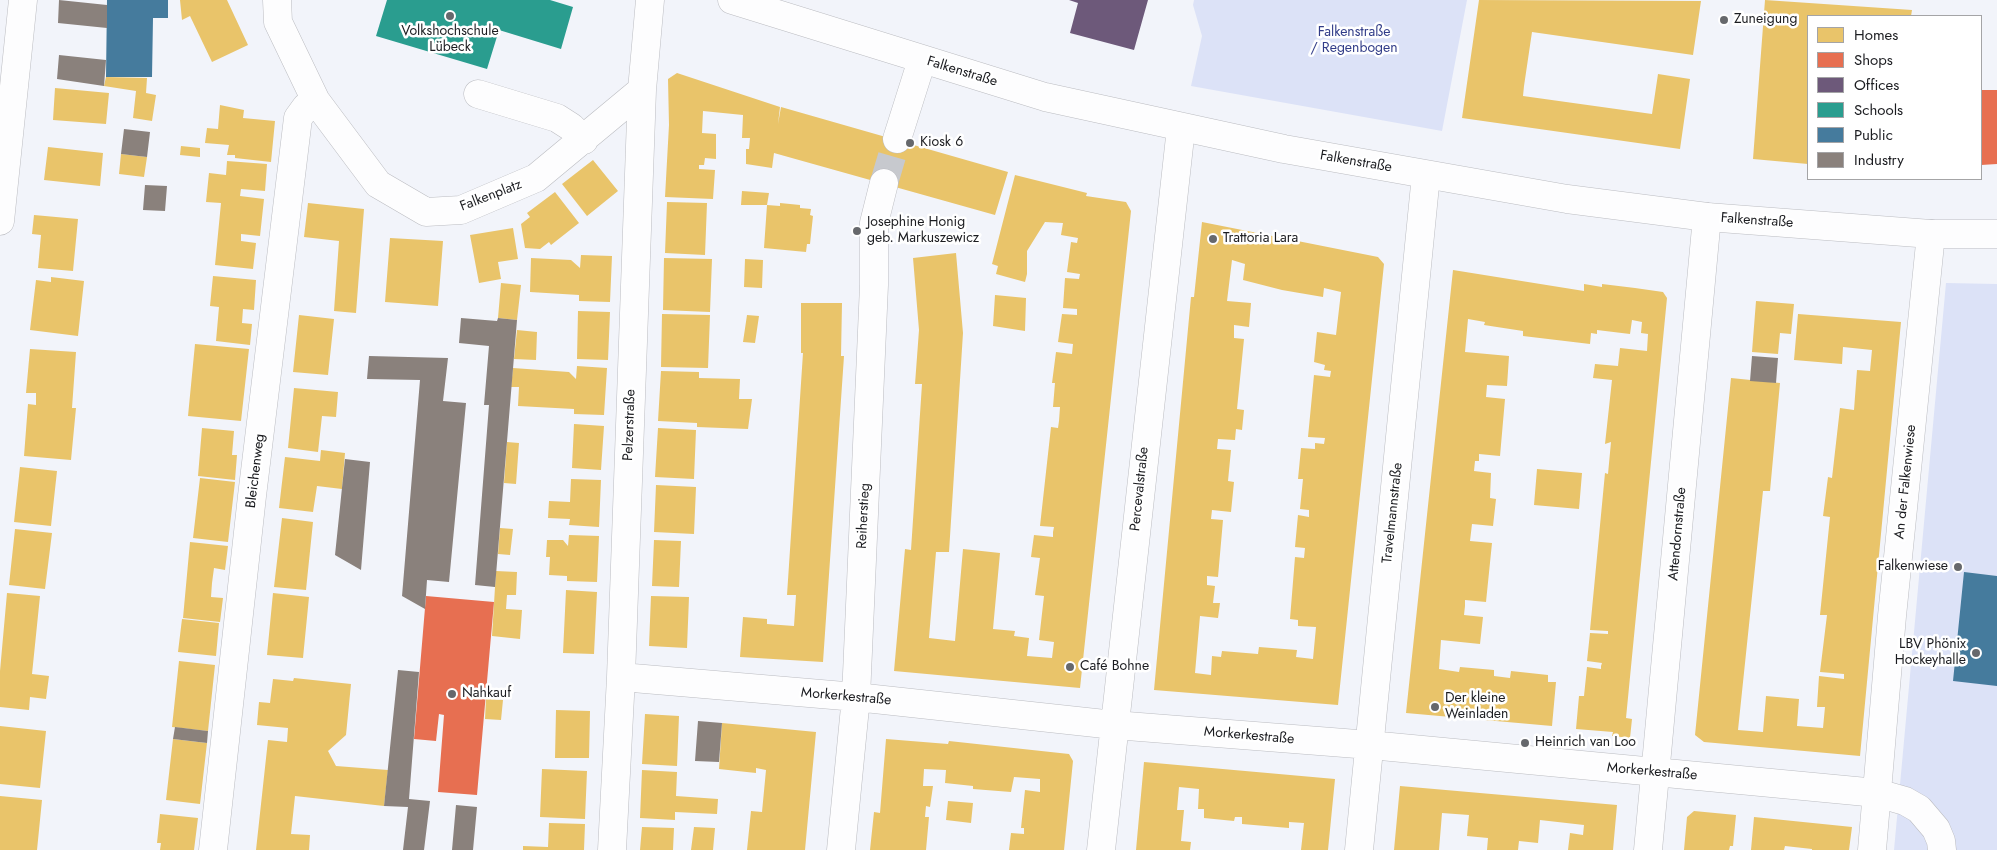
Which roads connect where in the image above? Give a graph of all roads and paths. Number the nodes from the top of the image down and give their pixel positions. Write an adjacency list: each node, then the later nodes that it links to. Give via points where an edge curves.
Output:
1 (23, 0): 15 (street)
2 (277, 0): 8 (street, Falkenplatz, via 278,22)
3 (650, 0): 6 (street, Pelzerstraße)
4 (732, 0): 5 (street, Falkenstraße)
5 (922, 60): 9 (street, Falkenstraße, via 1045,97); 10 (street)
6 (642, 90): 11 (street, Falkenplatz); 18 (street, Pelzerstraße)
7 (478, 94): 11 (street, via 556,118)
8 (316, 101): 11 (street, Falkenplatz, via 378,184 426,212 461,210 536,178); 24 (street, Bleichenweg, via 298,118)
9 (1182, 128): 12 (street, Falkenstraße); 20 (street, Percevalstraße)
10 (896, 139)
11 (584, 140)
12 (1426, 175): 14 (street, Falkenstraße); 21 (street, Travelmannstraße)
13 (884, 183): 19 (street, Reiherstieg, via 874,223)
14 (1707, 217): 16 (street, Falkenstraße); 22 (street, Attendornstraße)
15 (0, 221)
16 (1931, 234): 17 (street, Falkenstraße); 23 (street, An der Falkenwiese, via 1892,616)
17 (1997, 234)
18 (621, 678): 19 (street, Morkerkestraße); 25 (street, Pelzerstraße)
19 (856, 698): 20 (street, Morkerkestraße); 26 (street, Reiherstieg)
20 (1114, 725): 21 (street, Morkerkestraße); 27 (street, Percevalstraße)
21 (1370, 745): 22 (street, Morkerkestraße); 28 (street, Travelmannstraße)
22 (1656, 772): 23 (street, Morkerkestraße); 29 (street, Attendornstraße)
23 (1878, 793): 30 (street, An der Falkenwiese); 31 (street, Morkerkestraße, via 1919,809 1936,829)
24 (213, 850)
25 (612, 850)
26 (841, 850)
27 (1100, 850)
28 (1359, 850)
29 (1648, 850)
30 (1872, 850)
31 (1942, 850)

